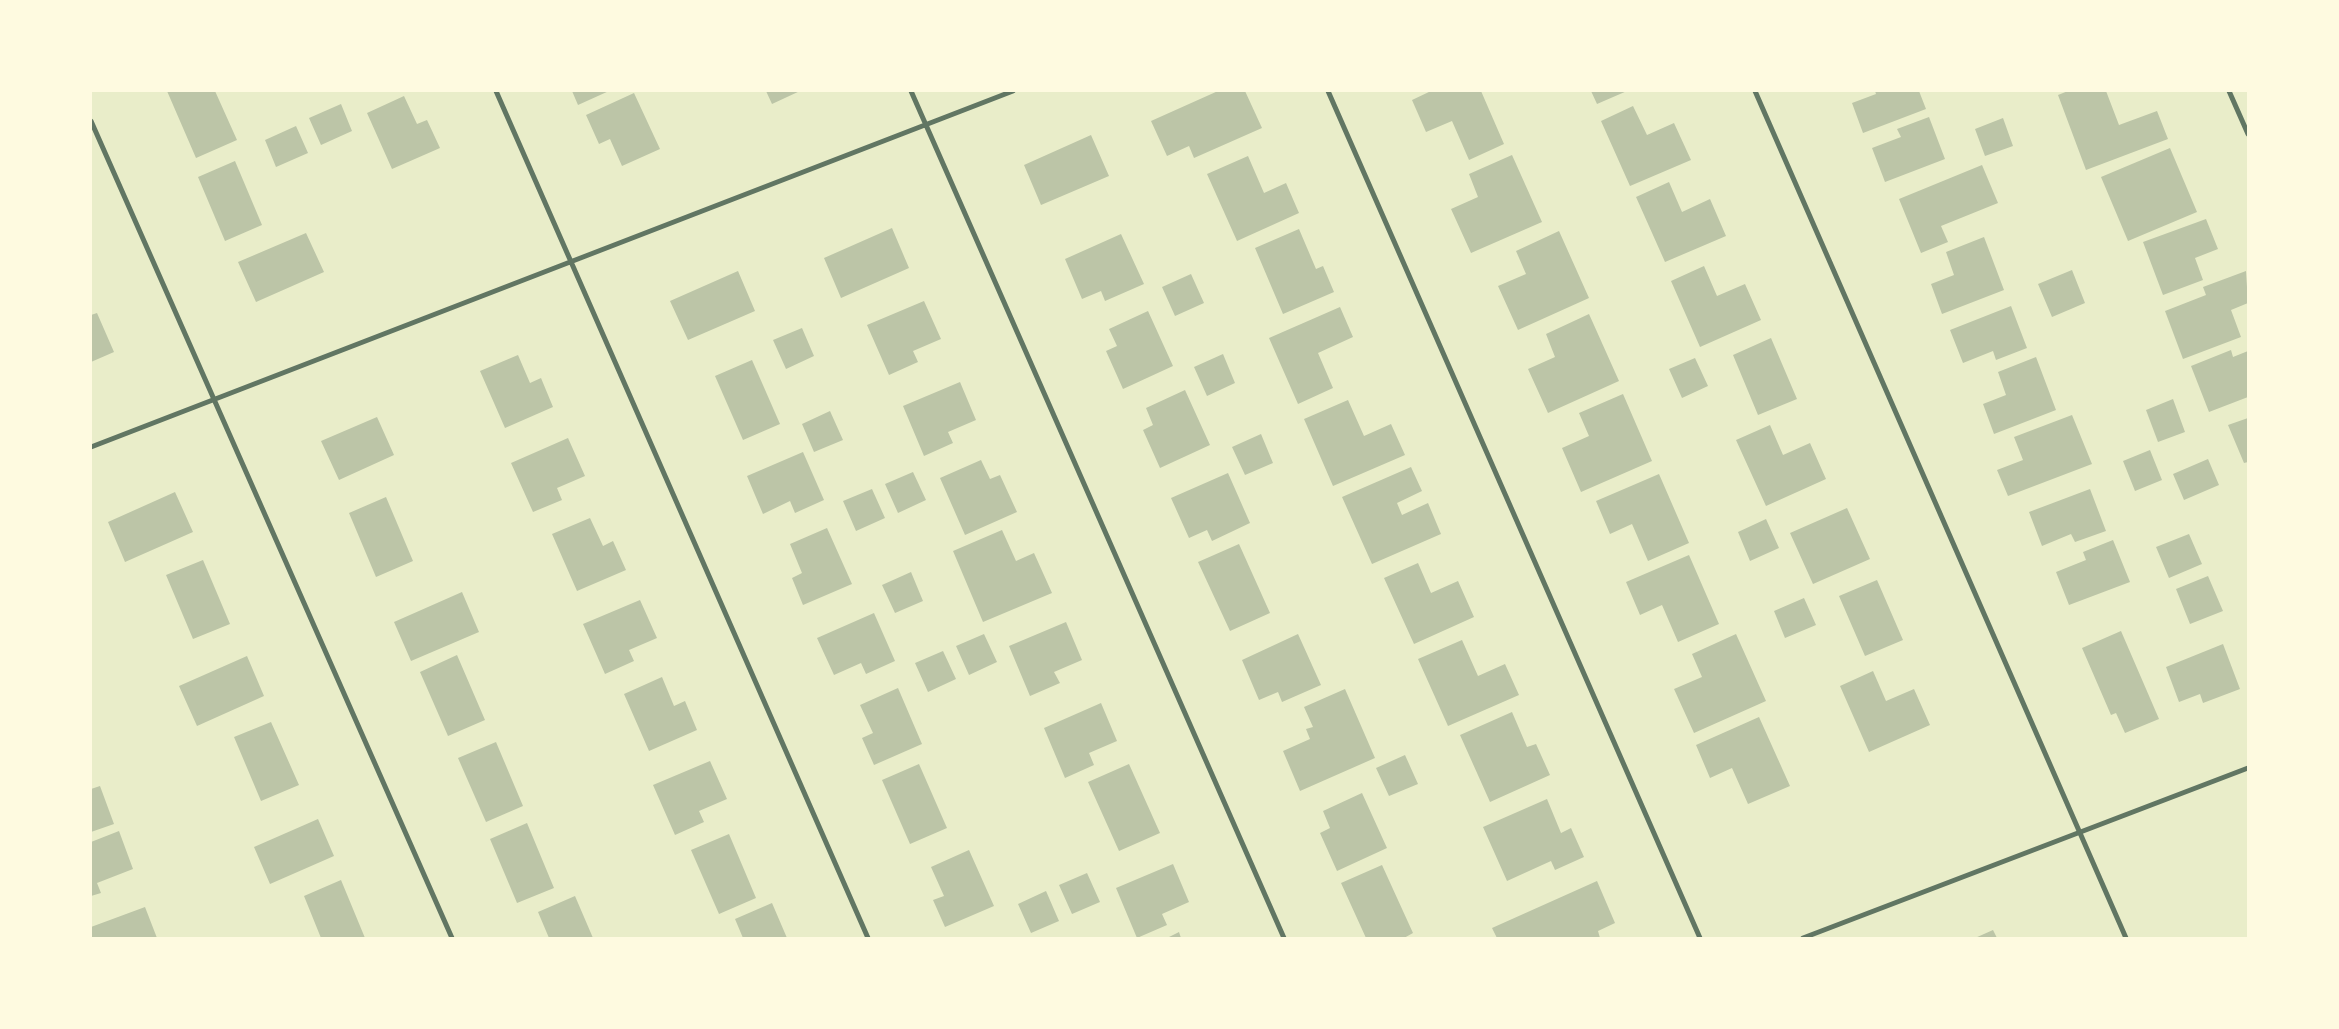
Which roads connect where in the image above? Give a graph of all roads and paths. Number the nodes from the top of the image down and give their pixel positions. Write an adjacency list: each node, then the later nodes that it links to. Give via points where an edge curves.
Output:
1 (496, 91): 10 (street)
2 (911, 91): 8 (street)
3 (1013, 91): 8 (street)
4 (1328, 91): 18 (street)
5 (1755, 91): 14 (street)
6 (2229, 91): 9 (street)
7 (91, 121): 11 (street)
8 (925, 125): 10 (street); 17 (street)
9 (2248, 134)
10 (570, 261): 11 (street); 16 (street)
11 (214, 400): 12 (street); 15 (street)
12 (91, 447)
13 (2248, 768): 14 (street)
14 (2080, 833): 19 (street); 20 (street)
15 (452, 938)
16 (868, 938)
17 (1284, 938)
18 (1700, 938)
19 (1803, 938)
20 (2126, 938)

